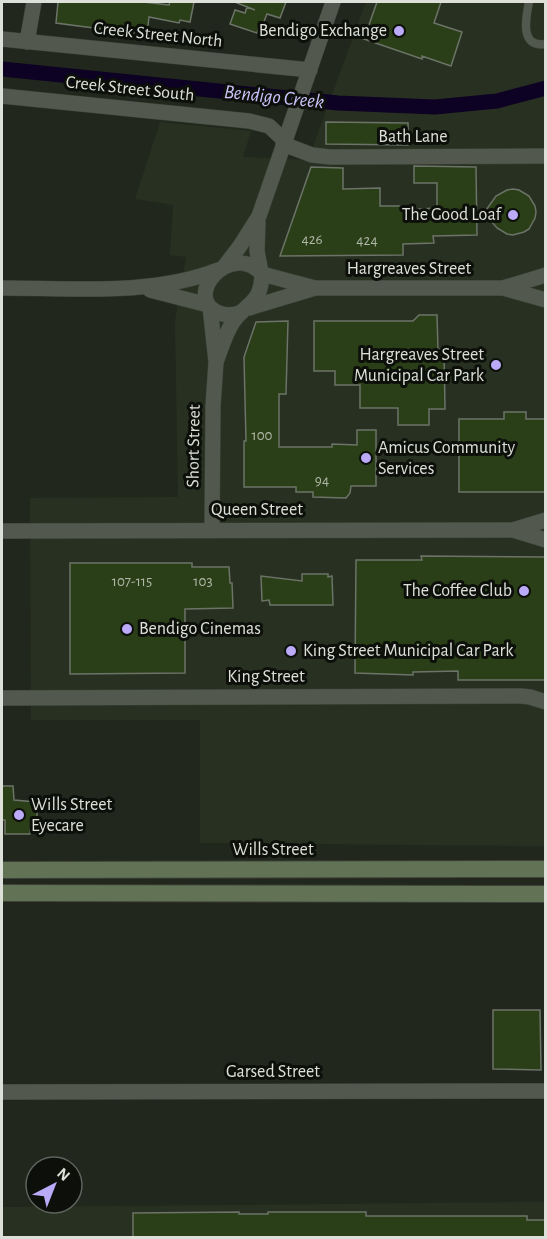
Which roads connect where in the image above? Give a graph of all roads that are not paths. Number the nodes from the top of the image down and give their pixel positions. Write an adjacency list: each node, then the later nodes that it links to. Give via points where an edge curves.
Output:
1 (34, 2): 5 (street)
2 (333, 2): 7 (street)
3 (529, 2): 6 (lane, via 527,35 536,43)
4 (2, 39): 5 (street, Creek Street North)
5 (27, 42): 7 (street, Creek Street North)
6 (546, 44)
7 (308, 76): 9 (street)
8 (2, 96): 9 (street, Creek Street South, via 249,121 268,126)
9 (284, 142): 10 (street, Bath Lane, via 312,155 330,157); 11 (street)
10 (546, 156)
11 (259, 216): 12 (street); 13 (street, via 256,251)
12 (222, 268): 13 (street, via 243,263); 15 (street, via 196,278); 20 (street, via 207,285)
13 (261, 273): 17 (street, Hargreaves Street); 21 (street, via 257,297)
14 (546, 275): 18 (street, Hargreaves Street)
15 (141, 287): 16 (street); 20 (street)
16 (2, 288)
17 (315, 288): 18 (street, Hargreaves Street); 21 (street, Hargreaves Street)
18 (503, 288): 19 (street, Hargreaves Street)
19 (546, 300)
20 (209, 306): 21 (street, via 224,315); 22 (street, Short Street)
21 (244, 310): 22 (street, Short Street, via 231,326)
22 (216, 362): 24 (street, Short Street)
23 (546, 520): 25 (street, Queen Street)
24 (212, 530): 25 (street, Queen Street); 26 (street, Queen Street)
25 (513, 530): 27 (street, Queen Street)
26 (2, 531)
27 (546, 540)
28 (546, 691): 29 (street, King Street)
29 (531, 697): 30 (street, King Street); 31 (street, King Street)
30 (2, 698)
31 (546, 702)
32 (546, 869): 33 (main road, Wills Street)
33 (2, 870)
34 (2, 893): 35 (main road)
35 (546, 894)
36 (546, 1091): 37 (street, Garsed Street)
37 (2, 1092)

